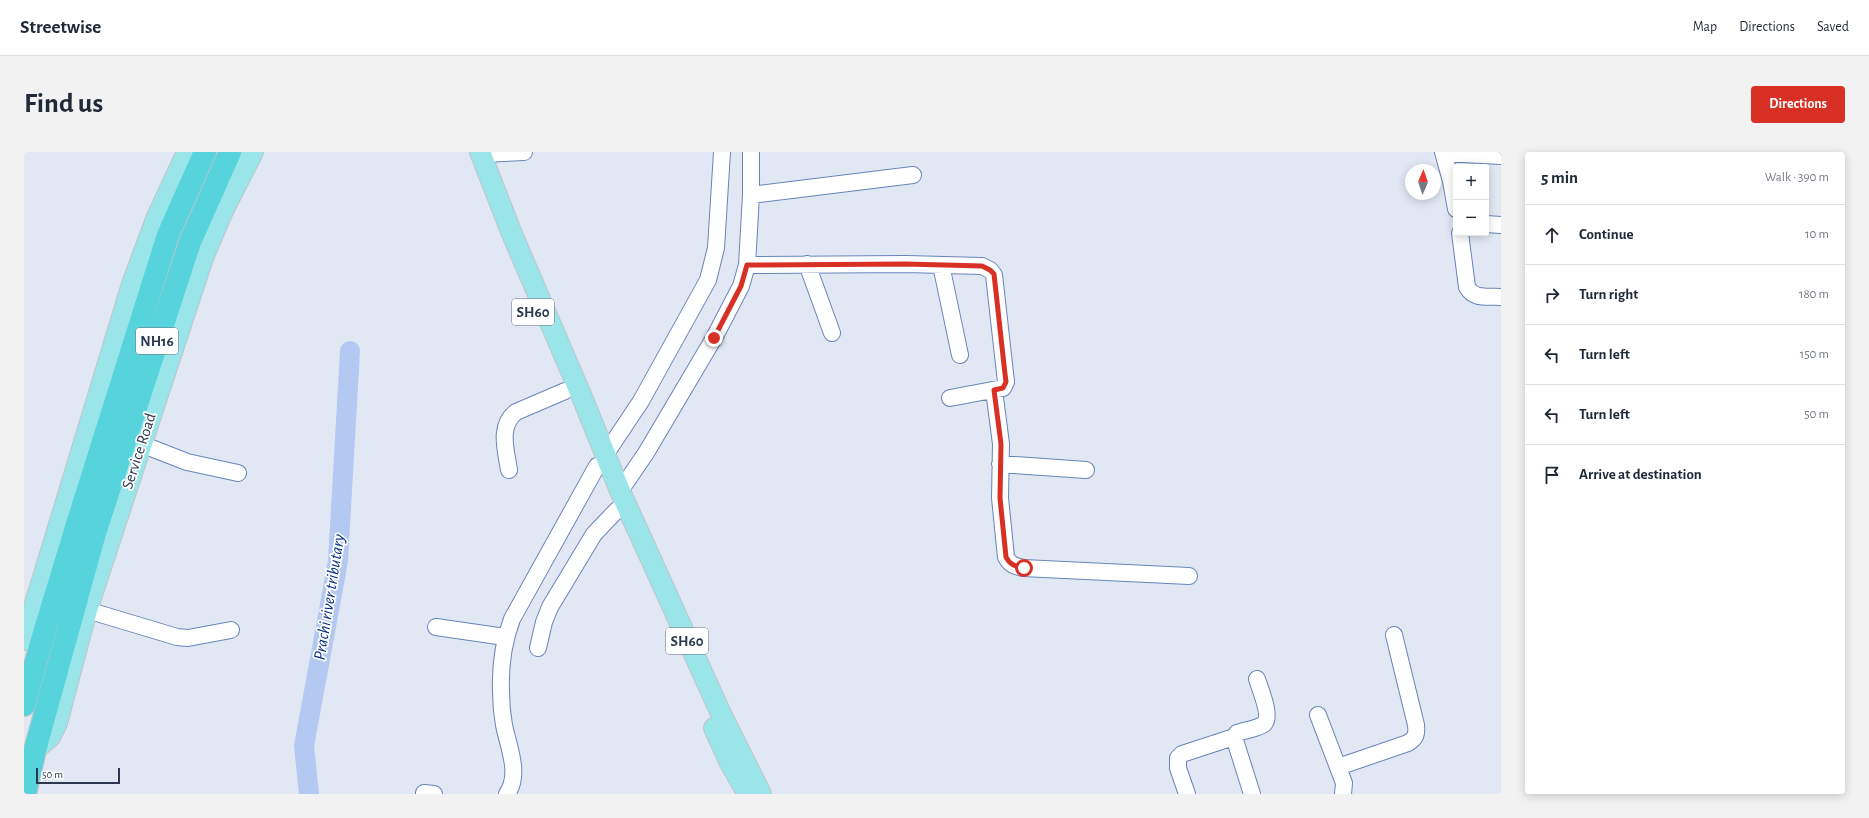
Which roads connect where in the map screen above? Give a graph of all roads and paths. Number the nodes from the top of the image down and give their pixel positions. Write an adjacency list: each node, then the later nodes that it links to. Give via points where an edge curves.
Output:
1 (187, 152): 40 (main road, via 156,219 132,284)
2 (205, 152): 33 (highway, NH16, via 168,235)
3 (230, 152): 33 (highway, NH16, via 190,242)
4 (253, 152): 26 (main road, Service Road, via 203,258)
5 (524, 152): 8 (street)
6 (722, 152): 27 (street, via 716,248 708,280 641,401)
7 (751, 152): 12 (street)
8 (477, 153): 24 (main road, SH60); 27 (main road, SH60, via 512,234)
9 (1444, 153): 10 (street); 13 (street)
10 (1501, 156)
11 (914, 175): 12 (street)
12 (751, 195): 18 (street)
13 (1454, 200)
14 (1489, 224): 15 (street)
15 (1501, 225)
16 (1460, 236): 20 (street, via 1470,293 1476,296)
17 (807, 264): 18 (street); 19 (street); 21 (street)
18 (747, 265): 32 (street, via 741,286 714,338 646,453)
19 (940, 265): 22 (street); 23 (street, via 982,266 994,274 1006,382 1003,388)
20 (1501, 297)
21 (832, 332)
22 (960, 355)
23 (994, 390): 25 (street); 28 (street, via 1001,444)
24 (565, 391): 27 (main road, SH60); 29 (street, via 510,417 504,432)
25 (950, 398)
26 (141, 444): 31 (street, via 187,462); 35 (main road, Service Road)
27 (602, 463): 32 (main road, SH60); 39 (street, via 512,618)
28 (1000, 464): 30 (street); 34 (street, via 1000,498 1006,557 1009,563 1024,568)
29 (509, 470)
30 (1086, 470)
31 (238, 473)
32 (616, 496): 41 (street, via 550,607); 50 (main road, SH60, via 729,761); 51 (main road, SH60)
33 (86, 527): 43 (highway, NH16, via 44,633); 46 (highway, NH16)
34 (1189, 576)
35 (87, 610): 37 (street, via 177,637 188,638); 46 (main road, Service Road, via 57,723 50,738)
36 (436, 627): 39 (street)
37 (231, 630)
38 (1394, 635): 47 (street, via 1417,733 1408,743)
39 (505, 638): 49 (street, via 501,661 501,692 504,724 514,765 513,780)
40 (24, 640)
41 (538, 648)
42 (1257, 679): 45 (street, via 1267,718 1265,723 1237,733)
43 (24, 705)
44 (1318, 715): 47 (street)
45 (1234, 737): 52 (street, via 1182,754 1178,758 1178,768); 53 (street)
46 (35, 750): 48 (highway, NH16)
47 (1338, 767): 54 (street, via 1344,783)
48 (25, 794)
49 (507, 794)
50 (748, 794)
51 (762, 794)
52 (1187, 794)
53 (1252, 794)
54 (1343, 794)

